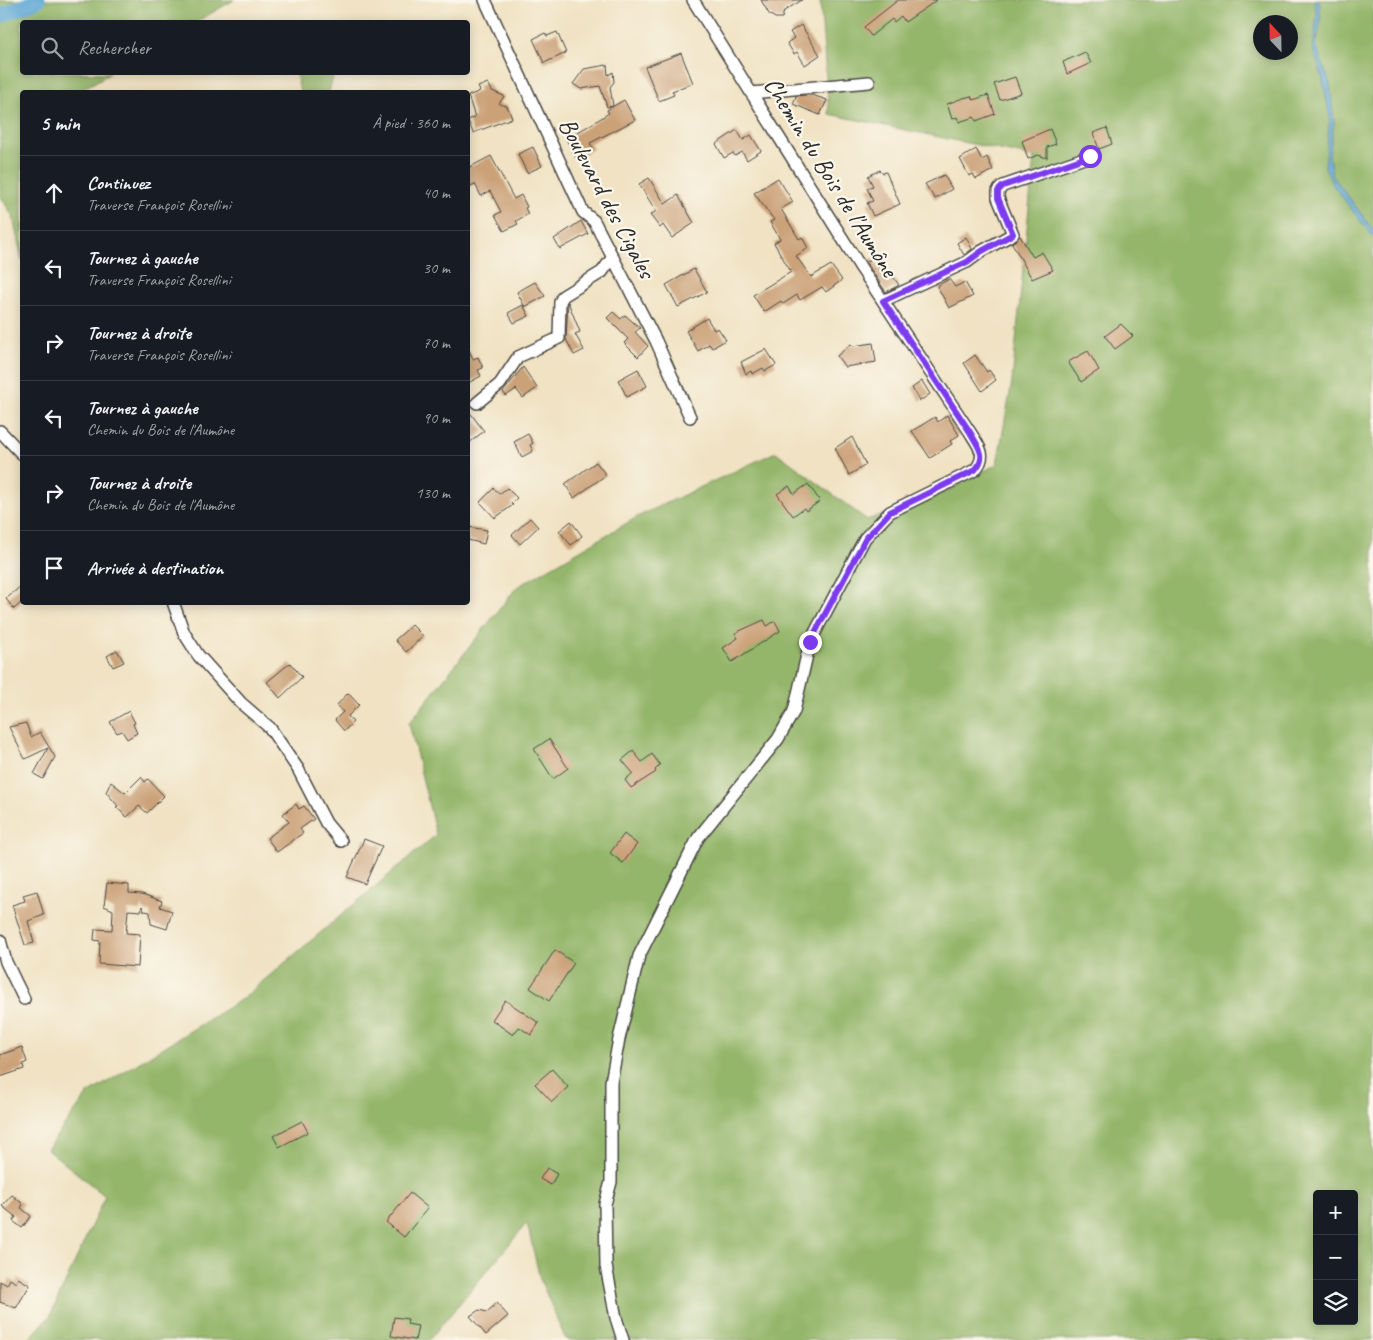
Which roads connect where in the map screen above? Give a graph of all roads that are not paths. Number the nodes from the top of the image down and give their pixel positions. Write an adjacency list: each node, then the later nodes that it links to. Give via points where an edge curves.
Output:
1 (485, 0): 6 (street, Boulevard des Cigales, via 583,212 594,221)
2 (693, 0): 4 (street, Chemin du Bois de l'Aumône)
3 (869, 82): 4 (street)
4 (751, 93): 7 (street, Chemin du Bois de l'Aumône)
5 (1090, 156): 7 (street, via 1003,186 998,191 998,198 1013,234 967,262)
6 (613, 256): 8 (street, via 602,272 563,296 559,338 518,357 500,384); 9 (street, Boulevard des Cigales)
7 (883, 301): 16 (street, Chemin du Bois de l'Aumône, via 970,432 983,458 975,470 890,512 866,538 810,642 794,711 778,739 698,838 639,956 611,1082 611,1182 605,1204 606,1266)
8 (477, 403)
9 (690, 417)
10 (0, 431): 11 (street)
11 (20, 452)
12 (174, 605): 13 (street, via 184,633 198,655 241,703 270,728 298,769 326,823)
13 (341, 841)
14 (0, 940): 15 (street, via 6,962)
15 (24, 999)
16 (623, 1340)

